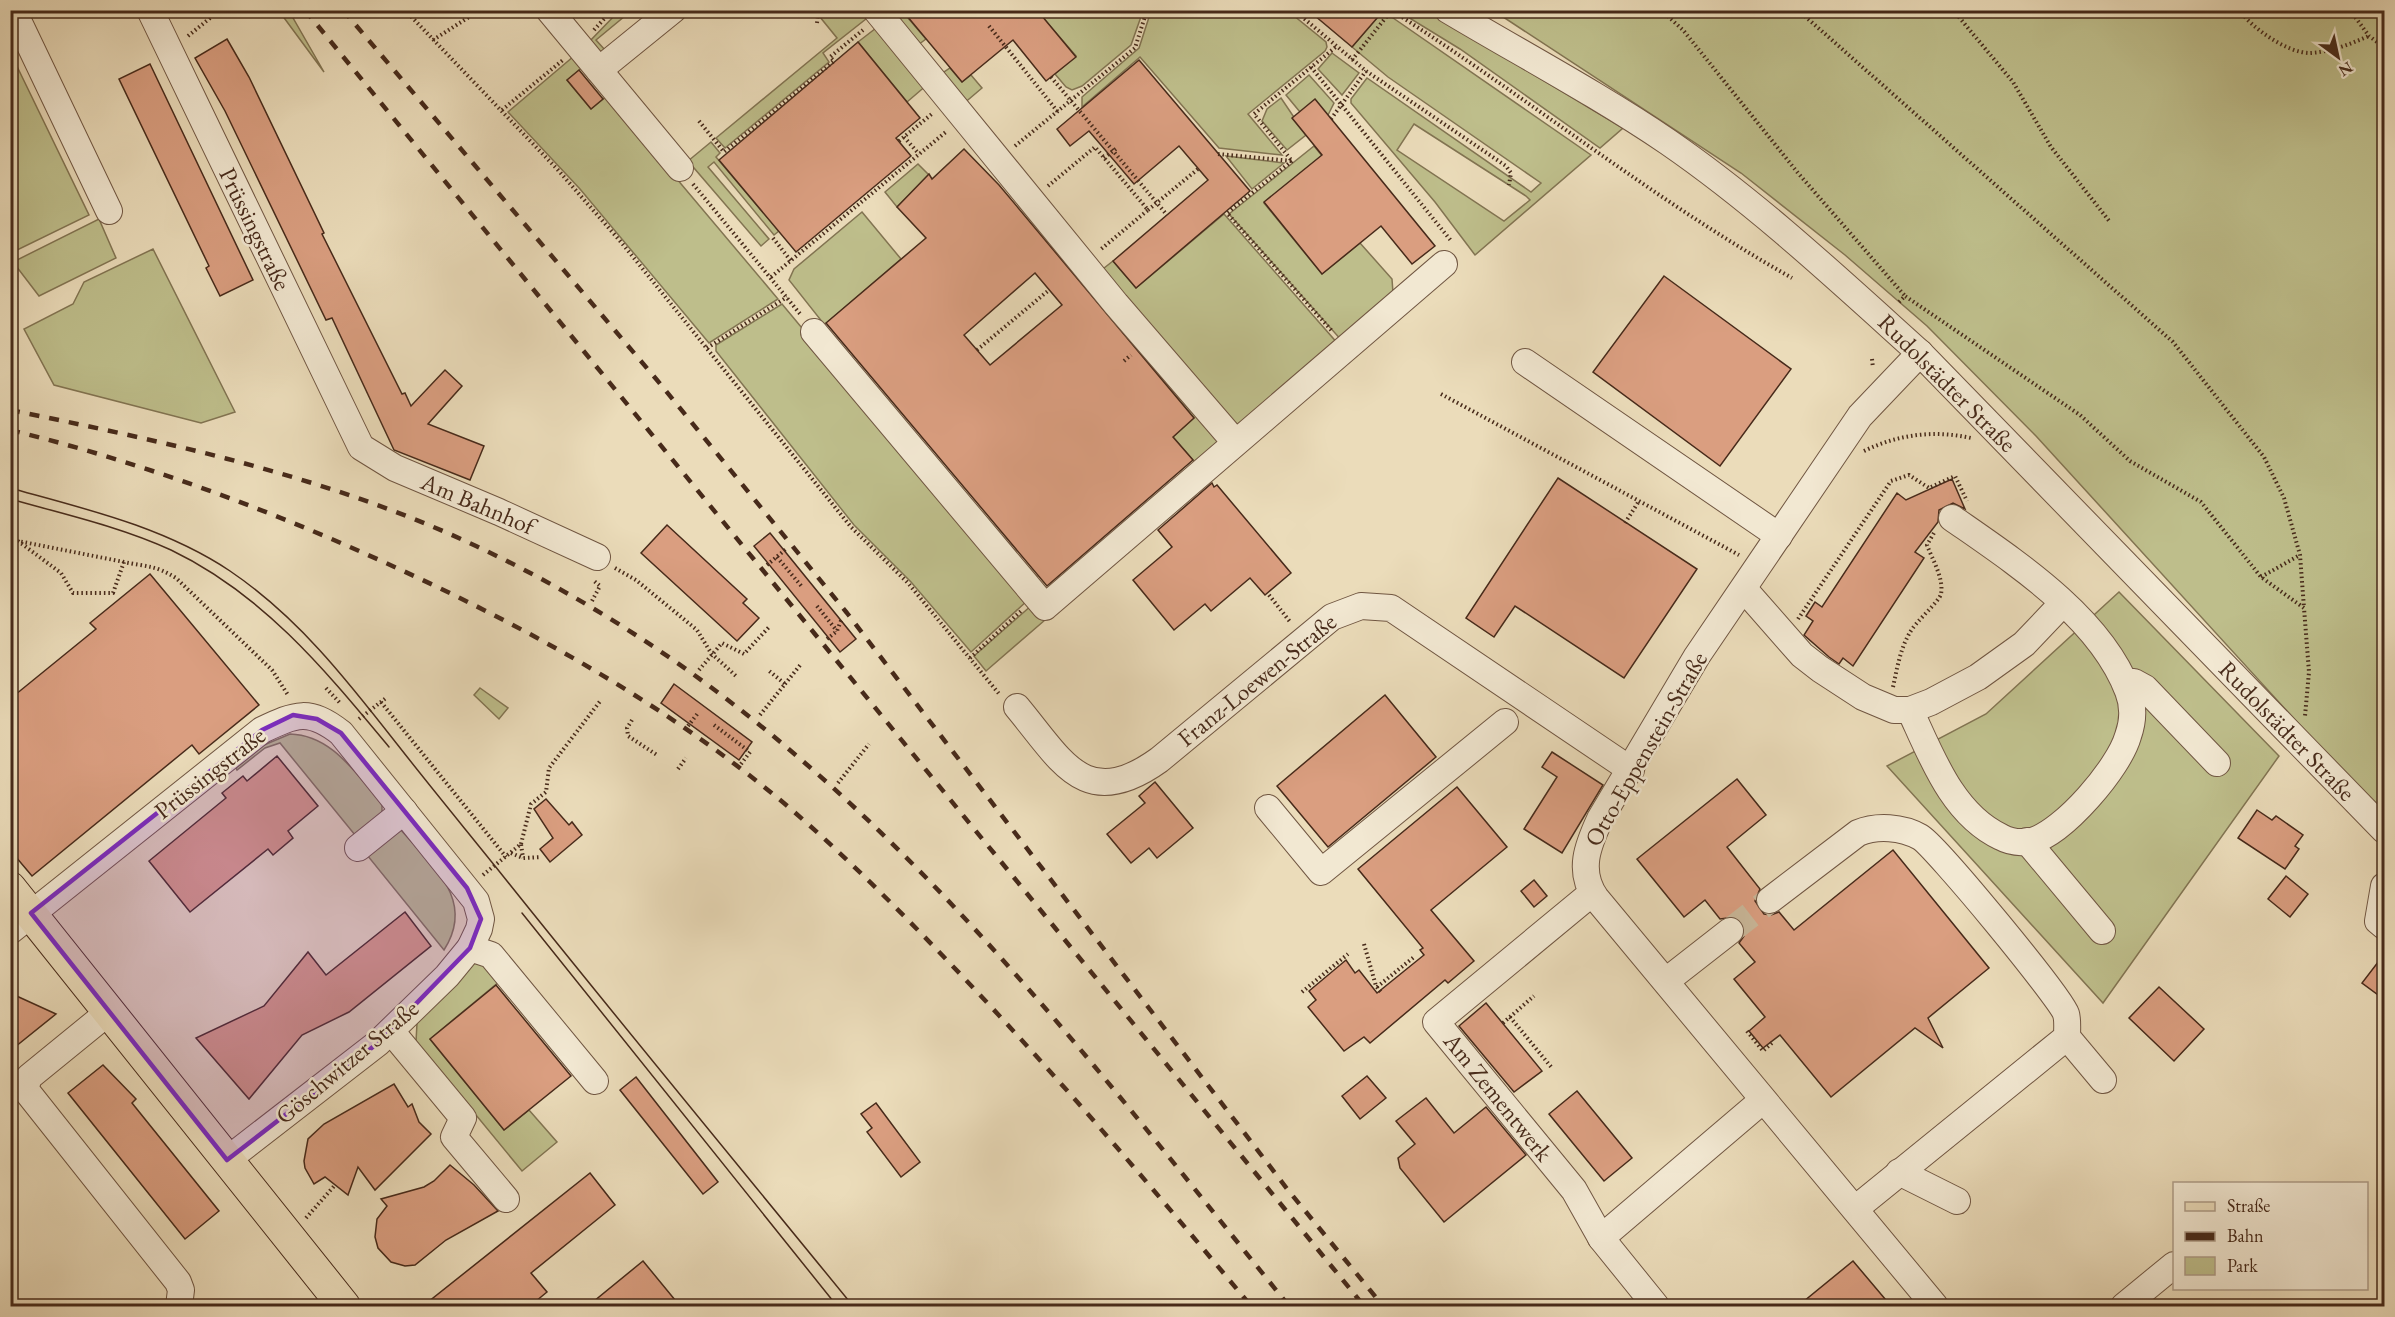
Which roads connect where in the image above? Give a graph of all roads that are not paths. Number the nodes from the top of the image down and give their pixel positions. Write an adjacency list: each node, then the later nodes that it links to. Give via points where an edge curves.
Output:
1 (13, 10): 9 (street)
2 (150, 10): 15 (street, Prüssingstraße)
3 (549, 10): 7 (street)
4 (673, 10): 7 (street)
5 (1448, 10): 12 (street, Rudolstädter Straße, via 1666,141 1723,182)
6 (878, 13): 14 (street)
7 (599, 70): 8 (street)
8 (680, 168)
9 (109, 211)
10 (1444, 264): 14 (street)
11 (814, 332): 14 (street, via 1045,607)
12 (1920, 352): 17 (street, Otto-Eppenstein-Straße, via 1860,416); 29 (street, Rudolstädter Straße)
13 (1526, 362): 17 (street)
14 (1235, 442)
15 (361, 447): 18 (street, Am Bahnhof, via 395,468)
16 (1952, 518): 20 (street)
17 (1779, 536): 19 (street, Otto-Eppenstein-Straße)
18 (597, 557)
19 (1744, 589): 23 (street, via 1820,669 1863,697); 26 (street, Otto-Eppenstein-Straße, via 1697,656)
20 (2063, 603): 21 (street, via 2097,638); 23 (street, via 2002,662 1953,691)
21 (2124, 682): 25 (street, via 2145,688); 30 (street, via 2133,717 2119,758 2062,822)
22 (1017, 707): 26 (street, Franz-Loewen-Straße, via 1076,774 1096,782 1119,782 1159,760 1332,617 1351,608 1382,606 1391,608)
23 (1900, 709): 30 (street, via 1960,802 2000,837)
24 (1505, 722): 27 (street, via 1321,872)
25 (2217, 763)
26 (1631, 771): 34 (street, Otto-Eppenstein-Straße, via 1600,819 1586,855 1586,875)
27 (1268, 808)
28 (404, 810): 31 (street); 36 (street, Prüssingstraße, via 341,733 317,718 293,715 262,730); 40 (street, Göschwitzer Straße, via 476,900 481,919)
29 (2385, 830)
30 (2027, 841): 39 (street)
31 (358, 848)
32 (2385, 886): 37 (street, via 2378,921)
33 (10, 888): 36 (main road)
34 (1592, 893): 41 (street, Otto-Eppenstein-Straße); 53 (street, Am Zementwerk, via 1436,1022 1574,1190)
35 (1770, 900): 44 (street, via 1858,833 1885,828 1921,837 2026,959 2066,1013)
36 (21, 922): 42 (main road)
37 (2385, 926)
38 (1730, 931): 41 (street)
39 (2102, 931)
40 (470, 948): 43 (street, Göschwitzer Straße); 46 (street, via 491,955)
41 (1666, 981): 47 (street, Otto-Eppenstein-Straße)
42 (110, 1011): 48 (main road); 55 (street, via 28,1077 25,1089 178,1282)
43 (391, 1031): 48 (street, Göschwitzer Straße); 50 (street, via 462,1118 454,1137)
44 (2067, 1037): 45 (street); 49 (street)
45 (2103, 1080)
46 (595, 1081)
47 (1763, 1100): 52 (street, Otto-Eppenstein-Straße); 53 (street)
48 (227, 1160): 56 (main road)
49 (1899, 1172): 51 (street); 52 (street)
50 (506, 1199)
51 (1957, 1201)
52 (1855, 1209): 58 (street, Otto-Eppenstein-Straße)
53 (1601, 1238): 57 (street)
54 (2173, 1267): 59 (street)
55 (179, 1306)
56 (344, 1306)
57 (1656, 1306)
58 (1935, 1306)
59 (2124, 1306)

